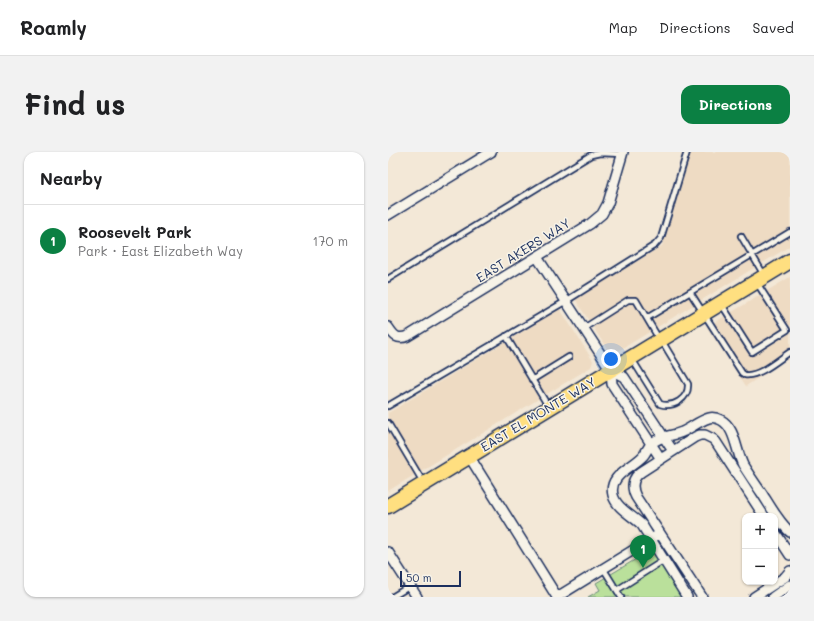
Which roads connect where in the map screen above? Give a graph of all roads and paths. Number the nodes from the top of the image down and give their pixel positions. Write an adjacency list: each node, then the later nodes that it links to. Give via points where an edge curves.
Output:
1 (491, 152): 4 (street)
2 (687, 152): 13 (lane, via 661,238 655,245)
3 (622, 153): 8 (street, EAST AKERS WAY, via 608,203 602,214); 10 (lane, via 600,152 591,155)
4 (388, 215)
5 (790, 232): 7 (lane)
6 (741, 236): 7 (lane)
7 (752, 255): 11 (lane); 12 (lane)
8 (537, 257): 13 (street); 17 (street, EAST AKERS WAY, via 408,336 396,337)
9 (790, 261): 11 (main road, EAST EL MONTE WAY)
10 (388, 279)
11 (760, 279): 14 (main road, EAST EL MONTE WAY); 14 (lane, via 787,330 752,352)
12 (690, 292): 15 (lane); 16 (lane)
13 (566, 301): 18 (street); 19 (lane)
14 (721, 303): 15 (main road, EAST EL MONTE WAY)
15 (704, 314): 20 (main road, EAST EL MONTE WAY); 21 (lane, via 745,375 760,372)
16 (647, 318): 18 (lane, via 636,300 628,300); 20 (lane)
17 (388, 327)
18 (584, 328): 24 (street)
19 (506, 336): 25 (lane); 26 (lane)
20 (660, 340): 23 (main road, EAST EL MONTE WAY); 23 (lane, via 688,384 688,393 680,401 672,405 660,404)
21 (790, 352)
22 (569, 357): 25 (lane)
23 (631, 358): 24 (main road, EAST EL MONTE WAY)
24 (611, 370): 27 (main road, EAST EL MONTE WAY); 29 (street, via 624,377); 30 (street, via 612,384)
25 (532, 380): 27 (lane)
26 (388, 406)
27 (549, 408): 32 (main road, EAST EL MONTE WAY)
28 (388, 423): 34 (lane)
29 (663, 436): 30 (street); 31 (street); 37 (street, via 680,432 708,418 723,421 731,429 744,467)
30 (651, 444): 33 (street); 40 (street, via 642,457 620,475 612,491 619,506 637,520)
31 (673, 451): 33 (street); 36 (street, via 700,435 713,439)
32 (469, 456): 34 (main road, EAST EL MONTE WAY); 52 (street)
33 (661, 459): 38 (street, via 638,474 632,489)
34 (424, 484): 35 (main road, EAST EL MONTE WAY)
35 (388, 506)
36 (762, 513)
37 (790, 532)
38 (660, 533): 40 (street); 55 (street)
39 (778, 537): 42 (street)
40 (651, 539): 43 (street); 44 (street)
41 (388, 552): 47 (street)
42 (790, 555)
43 (664, 560): 48 (lane); 54 (street)
44 (603, 568): 48 (lane); 52 (street)
45 (790, 570): 49 (street)
46 (790, 585): 57 (street)
47 (410, 586): 50 (lane); 51 (street)
48 (617, 590): 53 (lane)
49 (766, 594): 56 (street)
50 (392, 597)
51 (417, 597)
52 (557, 597)
53 (621, 597)
54 (687, 597)
55 (702, 597)
56 (754, 597)
57 (772, 597)

